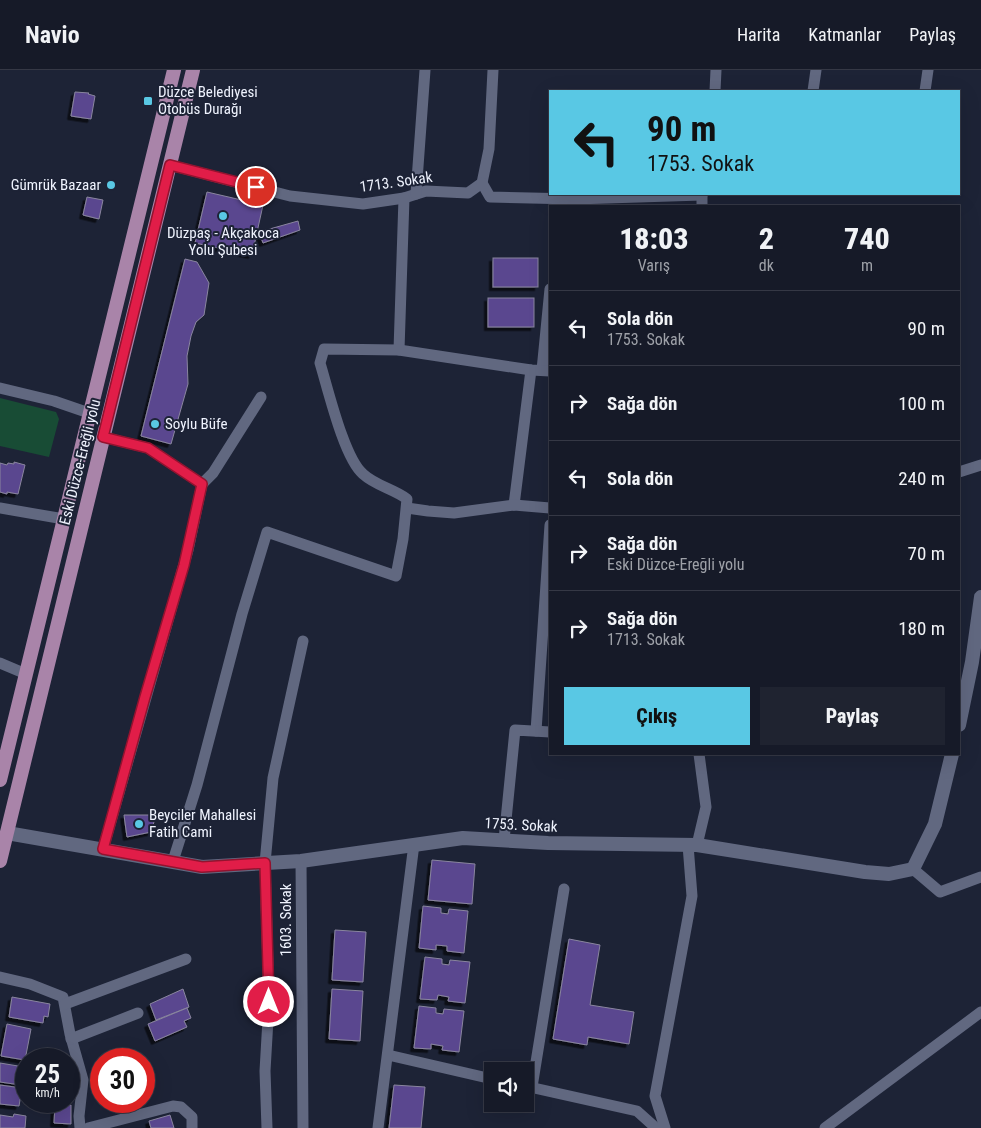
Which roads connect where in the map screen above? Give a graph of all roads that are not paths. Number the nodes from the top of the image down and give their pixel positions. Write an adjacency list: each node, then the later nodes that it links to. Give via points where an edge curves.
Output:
1 (174, 70): 22 (main road, Eski Düzce-Ereğli yolu)
2 (194, 70): 11 (main road, Eski Düzce-Ereğli yolu)
3 (425, 70): 13 (street)
4 (493, 70): 12 (street, via 489,149)
5 (716, 70): 8 (street)
6 (816, 70): 9 (street)
7 (928, 70): 10 (street)
8 (714, 90)
9 (813, 90)
10 (925, 90)
11 (170, 165): 14 (street, 1713. Sokak, via 290,196 363,204); 23 (main road, Eski Düzce-Ereğli yolu)
12 (482, 183): 13 (street, 1713. Sokak, via 468,193 426,190); 16 (street, via 490,197)
13 (416, 194): 14 (street, 1713. Sokak)
14 (404, 198): 18 (street)
15 (702, 198): 16 (street)
16 (558, 202)
17 (549, 297): 19 (street)
18 (399, 350): 19 (street); 29 (street, via 324,349 320,363 349,454 363,474 407,499)
19 (541, 370): 27 (street)
20 (0, 388): 22 (street)
21 (261, 397): 26 (street, via 213,473)
22 (89, 413): 31 (main road, Eski Düzce-Ereğli yolu)
23 (103, 437): 26 (street, via 148,448); 44 (main road, Eski Düzce-Ereğli yolu)
24 (981, 465): 25 (street)
25 (960, 472)
26 (202, 484): 48 (street, via 188,550)
27 (514, 505): 29 (street, via 454,513); 30 (street)
28 (0, 508): 31 (street)
29 (407, 508): 50 (street, via 396,576 267,532)
30 (549, 508)
31 (64, 520): 37 (main road, Eski Düzce-Ereğli yolu)
32 (549, 540): 39 (street)
33 (981, 597): 35 (street)
34 (303, 641): 52 (street, via 273,778)
35 (978, 644): 38 (street)
36 (0, 663): 37 (street)
37 (26, 674): 43 (main road, Eski Düzce-Ereğli yolu)
38 (960, 720)
39 (536, 731): 40 (street); 45 (street, via 515,730)
40 (549, 732)
41 (699, 755): 47 (street, via 706,808)
42 (952, 755): 53 (street, via 935,824)
43 (0, 780)
44 (7, 833): 48 (street, 1753. Sokak); 49 (main road, Eski Düzce-Ereğli yolu)
45 (504, 840): 46 (street, 1753. Sokak, via 463,838); 47 (street, 1753. Sokak)
46 (414, 844): 51 (street, 1753. Sokak); 62 (street)
47 (692, 845): 53 (street, 1753. Sokak, via 865,872 889,874); 66 (street, via 692,896)
48 (103, 849): 50 (street, 1753. Sokak)
49 (0, 861)
50 (173, 861): 52 (street, 1753. Sokak, via 202,867)
51 (301, 861): 52 (street, 1753. Sokak); 72 (street, 1603. Sokak)
52 (265, 863): 71 (street, via 269,1002 265,1071)
53 (913, 869): 54 (street, via 940,892)
54 (981, 877)
55 (564, 889): 63 (street)
56 (186, 959): 58 (street)
57 (0, 977): 58 (street, via 63,997)
58 (65, 1004): 61 (street)
59 (981, 1012): 76 (street)
60 (138, 1013): 61 (street)
61 (71, 1039): 68 (street, via 83,1080)
62 (388, 1055): 64 (street); 73 (street)
63 (532, 1062)
64 (484, 1076)
65 (534, 1087): 67 (street)
66 (655, 1096): 67 (street); 75 (street)
67 (637, 1110): 74 (street)
68 (80, 1128)
69 (88, 1128): 70 (street, via 173,1106 182,1107 192,1117)
70 (192, 1128)
71 (267, 1128)
72 (303, 1128)
73 (378, 1128)
74 (656, 1128)
75 (665, 1128)
76 (825, 1128)

